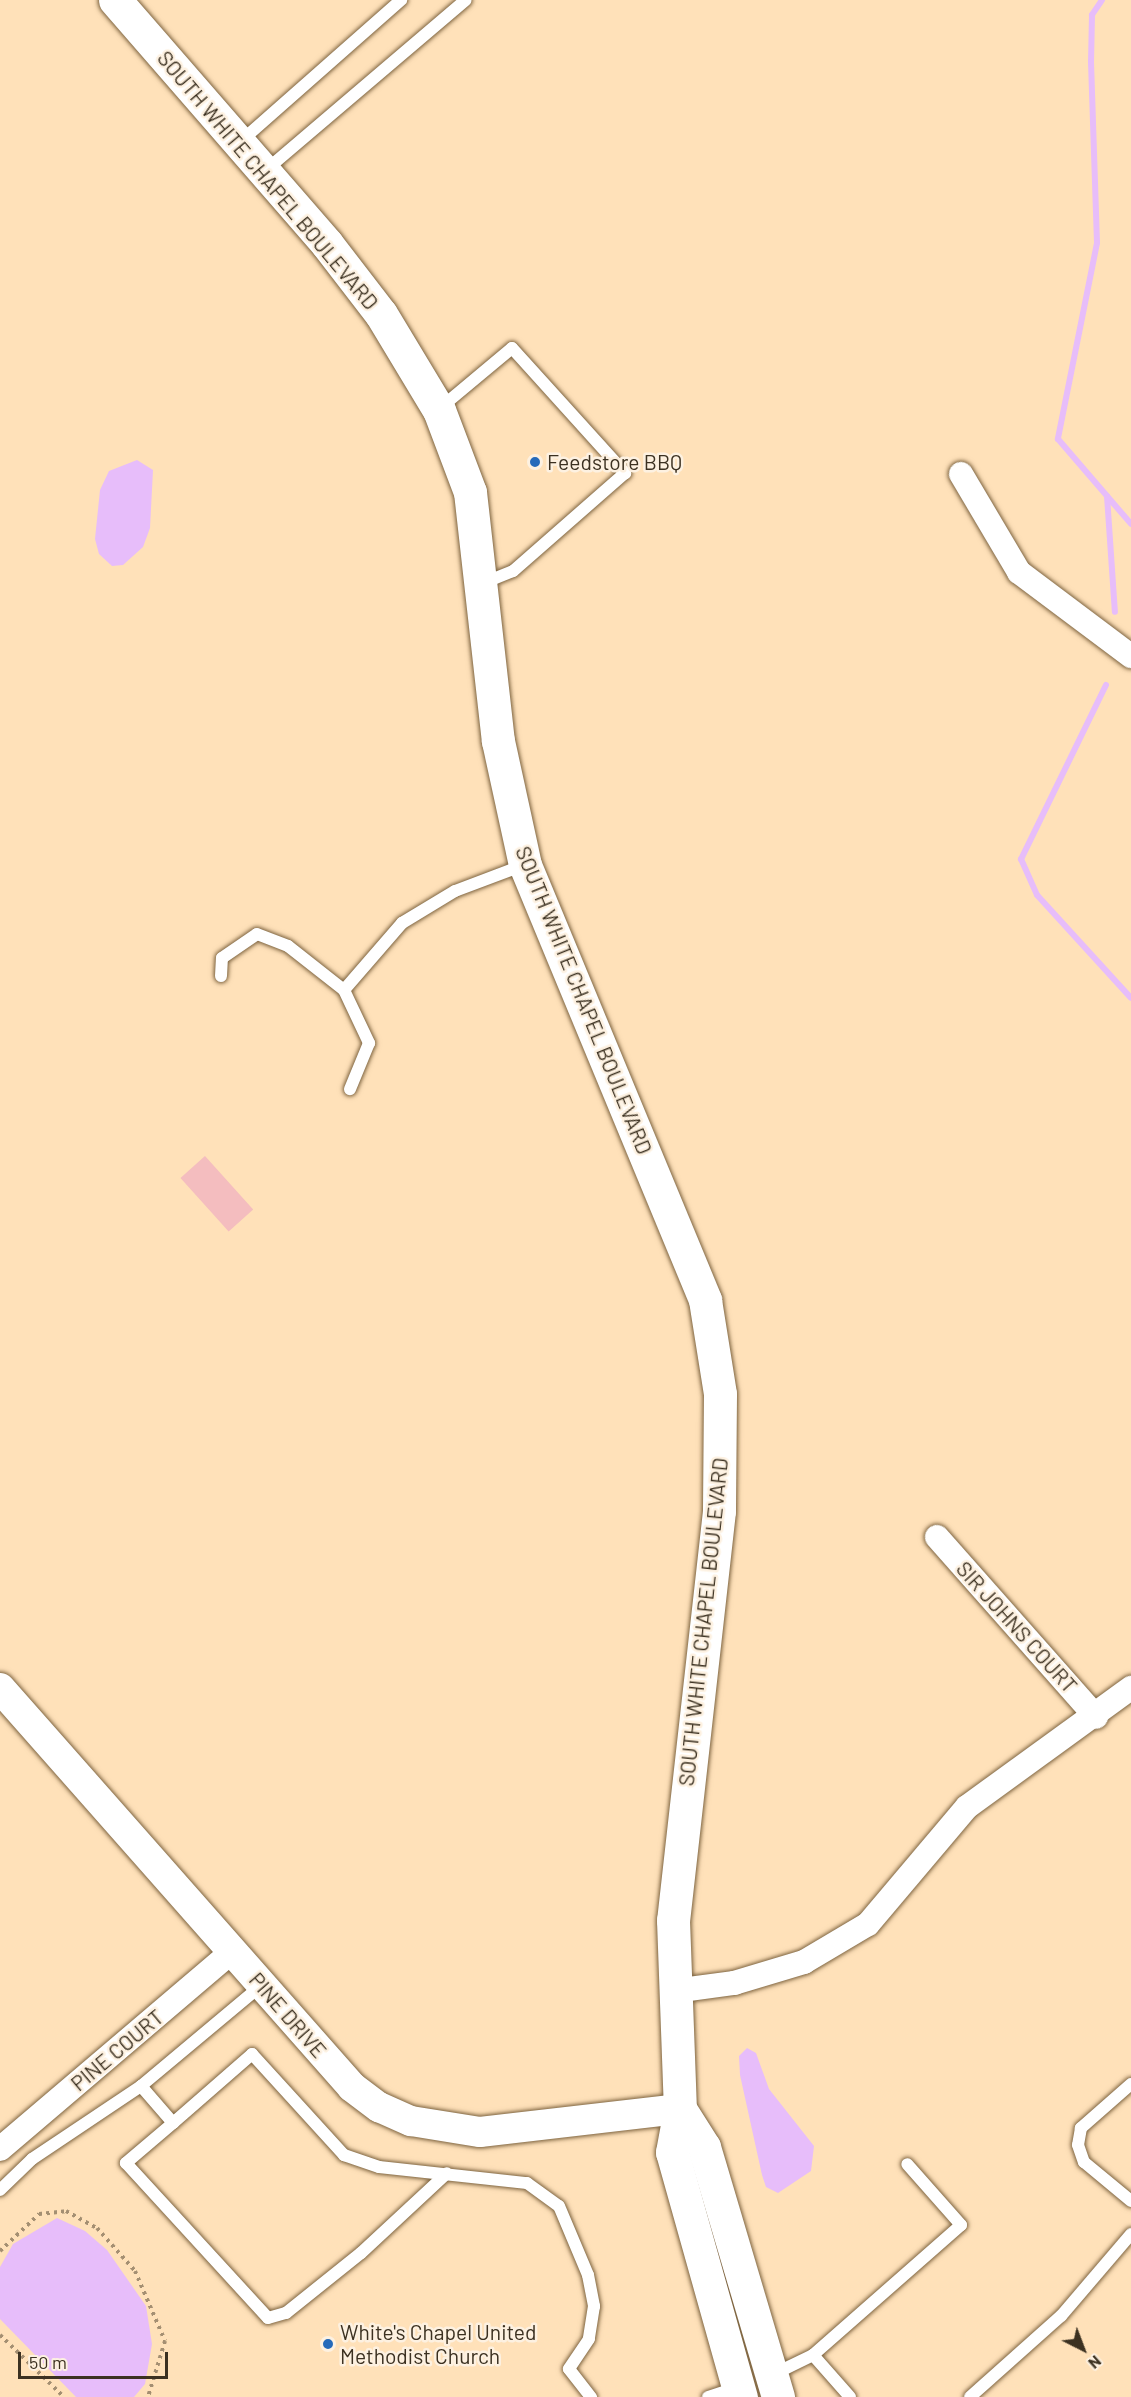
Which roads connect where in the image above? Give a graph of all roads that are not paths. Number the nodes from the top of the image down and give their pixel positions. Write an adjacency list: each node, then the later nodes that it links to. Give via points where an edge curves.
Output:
1 (115, 0): 4 (main road, SOUTH WHITE CHAPEL BOULEVARD)
2 (401, 0): 4 (lane)
3 (466, 0): 5 (lane)
4 (239, 142): 5 (main road, SOUTH WHITE CHAPEL BOULEVARD)
5 (264, 171): 6 (main road, SOUTH WHITE CHAPEL BOULEVARD, via 381,314)
6 (439, 410): 8 (main road, SOUTH WHITE CHAPEL BOULEVARD, via 470,492); 8 (lane, via 512,348 625,473 513,571)
7 (961, 474): 9 (street, via 1019,572)
8 (482, 583): 10 (main road, SOUTH WHITE CHAPEL BOULEVARD, via 498,741)
9 (1131, 656)
10 (525, 865): 12 (lane, via 454,891 402,923); 20 (main road, SOUTH WHITE CHAPEL BOULEVARD, via 705,1300 720,1394 719,1511 681,1829 673,1920)
11 (221, 976): 12 (lane, via 222,958 257,934 288,946)
12 (345, 990): 13 (lane, via 369,1043)
13 (350, 1089)
14 (937, 1537): 17 (street, SIR JOHNS COURT)
15 (0, 1688): 18 (street, PINE DRIVE)
16 (1131, 1688): 17 (street)
17 (1096, 1717): 20 (street, via 1008,1773 967,1807 868,1924 804,1962 734,1983)
18 (233, 1951): 19 (street, PINE DRIVE); 25 (street, PINE COURT)
19 (262, 1985): 22 (lane); 23 (street, PINE DRIVE, via 352,2087 411,2121 480,2133)
20 (674, 1991): 23 (main road, SOUTH WHITE CHAPEL BOULEVARD)
21 (1131, 2084): 29 (lane, via 1081,2128 1078,2145 1084,2162)
22 (141, 2086): 24 (lane); 28 (lane, via 32,2159)
23 (680, 2109): 32 (main road, SOUTH WHITE CHAPEL BOULEVARD, via 672,2152)
24 (172, 2123): 27 (lane, via 252,2054 344,2155 379,2167); 27 (lane, via 126,2163 268,2318 286,2313 361,2253)
25 (0, 2149)
26 (907, 2164): 31 (lane, via 961,2225)
27 (447, 2173): 33 (lane, via 527,2183 559,2206 577,2239 594,2306 589,2339 569,2369)
28 (0, 2190)
29 (1131, 2201)
30 (1131, 2234): 35 (lane, via 1061,2316)
31 (813, 2355): 32 (lane); 34 (lane)
32 (749, 2388)
33 (591, 2397)
34 (850, 2397)
35 (970, 2397)

